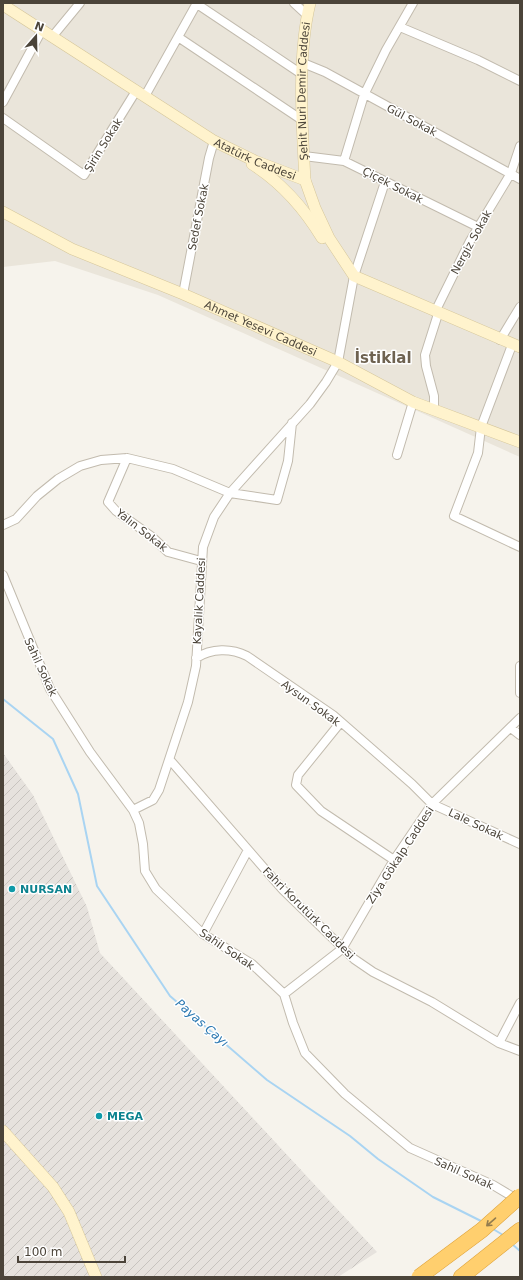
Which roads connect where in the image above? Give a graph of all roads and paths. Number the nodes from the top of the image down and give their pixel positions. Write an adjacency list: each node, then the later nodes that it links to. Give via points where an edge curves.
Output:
1 (80, 3): 10 (street)
2 (197, 3): 11 (street); 13 (street)
3 (294, 3): 7 (street)
4 (310, 3): 7 (street, Şehit Nuri Demir Caddesi)
5 (413, 3): 8 (street)
6 (3, 5): 9 (street, Atatürk Caddesi)
7 (307, 15): 12 (street, Şehit Nuri Demir Caddesi)
8 (400, 27): 14 (street); 16 (street)
9 (42, 30): 10 (street, Atatürk Caddesi); 17 (street)
10 (52, 37): 15 (street, Atatürk Caddesi)
11 (178, 37): 15 (street); 19 (street)
12 (303, 63): 13 (street, Şehit Nuri Demir Caddesi); 16 (street, Gül Sokak, via 325,72)
13 (303, 75): 19 (street, Şehit Nuri Demir Caddesi)
14 (520, 81)
15 (141, 94): 18 (street, Şirin Sokak, via 84,175); 20 (street, Atatürk Caddesi)
16 (364, 95): 23 (street); 24 (street, Gül Sokak)
17 (3, 102)
18 (3, 118)
19 (302, 124): 22 (street, Şehit Nuri Demir Caddesi); 25 (street, via 297,162)
20 (214, 141): 25 (street, Atatürk Caddesi, via 255,161); 29 (street, via 256,167); 33 (street, Sedef Sokak)
21 (520, 146): 24 (street, Nergiz Sokak)
22 (304, 156): 23 (street, Çiçek Sokak); 28 (street, Şehit Nuri Demir Caddesi)
23 (344, 161): 27 (street, Çiçek Sokak)
24 (511, 173): 26 (street, Gül Sokak); 31 (street, Nergiz Sokak)
25 (291, 174): 28 (street, Atatürk Caddesi); 29 (street)
26 (520, 179)
27 (385, 182): 31 (street, Çiçek Sokak); 32 (street, Kayalık Caddesi)
28 (307, 184): 29 (street, via 302,199); 32 (street, Atatürk Caddesi, via 329,238)
29 (289, 193): 32 (street, via 309,217 330,250)
30 (3, 212): 33 (street, Ahmet Yesevi Caddesi, via 72,249)
31 (478, 227): 35 (street, Nergiz Sokak)
32 (354, 276): 35 (street); 38 (street, Kayalık Caddesi)
33 (183, 294): 38 (street, Ahmet Yesevi Caddesi)
34 (520, 307): 36 (street)
35 (436, 313): 36 (street); 40 (street, Nergiz Sokak, via 425,355 434,396)
36 (500, 340): 37 (street)
37 (516, 346): 42 (street)
38 (338, 362): 39 (street, Ahmet Yesevi Caddesi); 41 (street, Kayalık Caddesi, via 326,382)
39 (413, 402): 40 (street, Ahmet Yesevi Caddesi); 44 (street)
40 (434, 410): 42 (street, Ahmet Yesevi Caddesi)
41 (292, 423): 46 (street, Kayalık Caddesi); 46 (street, via 288,460 278,500)
42 (482, 427): 43 (street, Ahmet Yesevi Caddesi); 48 (street, via 478,453 454,516)
43 (520, 442)
44 (397, 455)
45 (127, 458): 46 (street, via 173,469); 47 (street, via 101,460 80,466 37,496 16,519); 49 (street, Yalın Sokak, via 108,502 168,552)
46 (230, 493): 49 (street, Kayalık Caddesi, via 214,517 203,547)
47 (3, 525)
48 (520, 548)
49 (201, 561): 51 (street, Kayalık Caddesi)
50 (3, 575): 60 (street, Sahil Sokak, via 50,689 90,752)
51 (196, 658): 55 (street, Aysun Sokak, via 210,652 236,651 260,665); 58 (street, Kayalık Caddesi, via 188,702)
52 (520, 666): 53 (street)
53 (520, 693)
54 (520, 718): 56 (street, Ziya Gökalp Caddesi)
55 (340, 723): 59 (street, Aysun Sokak); 63 (street, via 298,775 296,785 321,811)
56 (511, 728): 57 (street); 59 (street, Ziya Gökalp Caddesi)
57 (520, 734)
58 (170, 760): 60 (street, Kayalık Caddesi, via 154,800); 62 (street, Fahri Korutürk Caddesi)
59 (432, 804): 61 (street, Lale Sokak); 63 (street, Ziya Gökalp Caddesi)
60 (133, 810): 64 (street, Sahil Sokak, via 142,837 145,871 156,889)
61 (520, 844)
62 (248, 850): 64 (street); 65 (street, Fahri Korutürk Caddesi, via 283,890)
63 (394, 860): 65 (street, Ziya Gökalp Caddesi)
64 (203, 934): 66 (street, Sahil Sokak, via 252,964)
65 (342, 949): 66 (street); 68 (street, Fahri Korutürk Caddesi, via 373,972 432,1002)
66 (284, 994): 72 (street, Sahil Sokak, via 305,1053 345,1094 410,1148 493,1185)
67 (520, 1003): 68 (street)
68 (499, 1043): 69 (street, Fahri Korutürk Caddesi)
69 (520, 1051)
70 (3, 1131): 74 (street, via 53,1187 69,1212)
71 (520, 1196): 75 (highway, one-way to 75, bridge, via 482,1230)
72 (520, 1201)
73 (520, 1230): 76 (highway)
74 (96, 1277)
75 (419, 1277)
76 (460, 1277)

